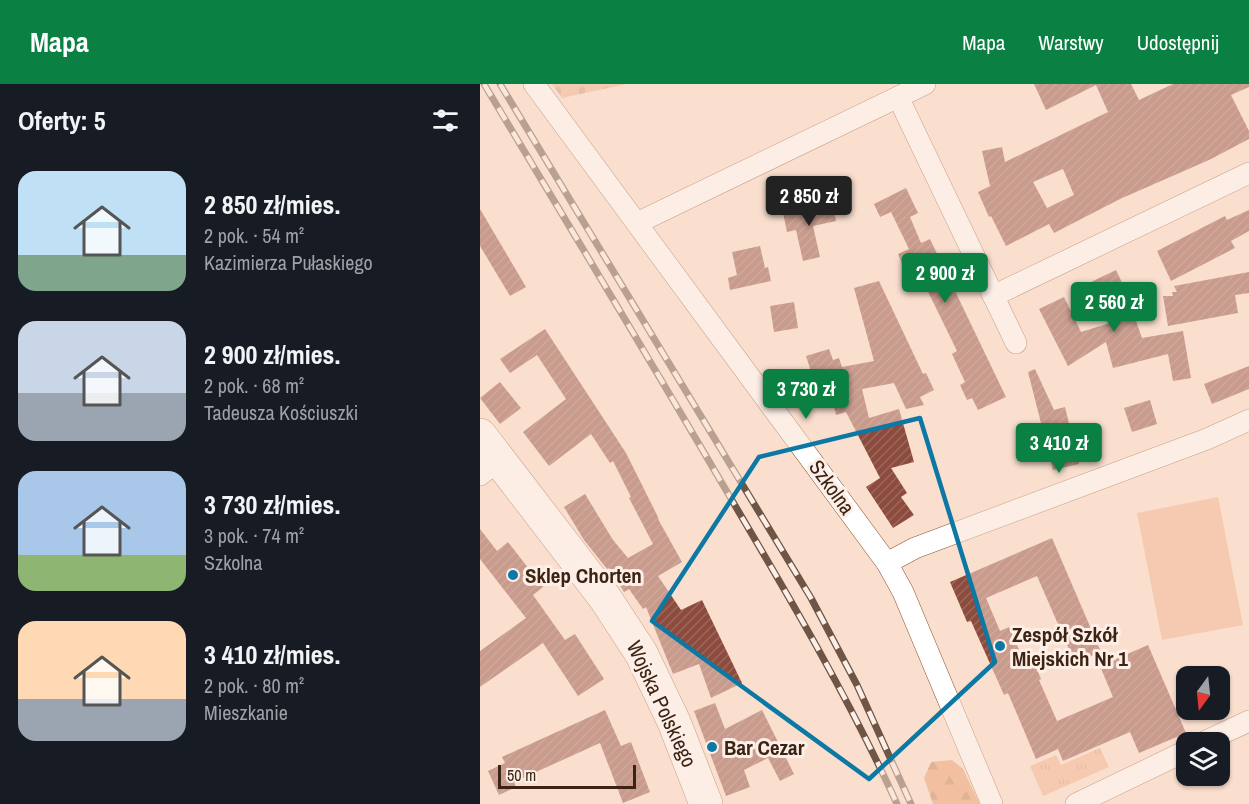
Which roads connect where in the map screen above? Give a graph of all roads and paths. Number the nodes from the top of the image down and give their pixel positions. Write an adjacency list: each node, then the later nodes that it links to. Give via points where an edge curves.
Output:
1 (534, 84): 5 (street, Szkolna)
2 (925, 84): 3 (street)
3 (898, 97): 5 (street); 6 (street)
4 (1249, 173): 6 (street)
5 (637, 223): 10 (street, Szkolna)
6 (993, 296): 7 (street)
7 (1016, 343)
8 (1249, 420): 10 (street)
9 (485, 460): 14 (main road, Wojska Polskiego, via 628,662 645,693); 15 (main road, Wojska Polskiego, via 605,598 641,652)
10 (887, 562): 16 (street, Szkolna)
11 (1249, 721): 12 (street)
12 (1225, 732)
13 (1176, 756): 17 (street)
14 (688, 804)
15 (706, 804)
16 (992, 804)
17 (1076, 804)

